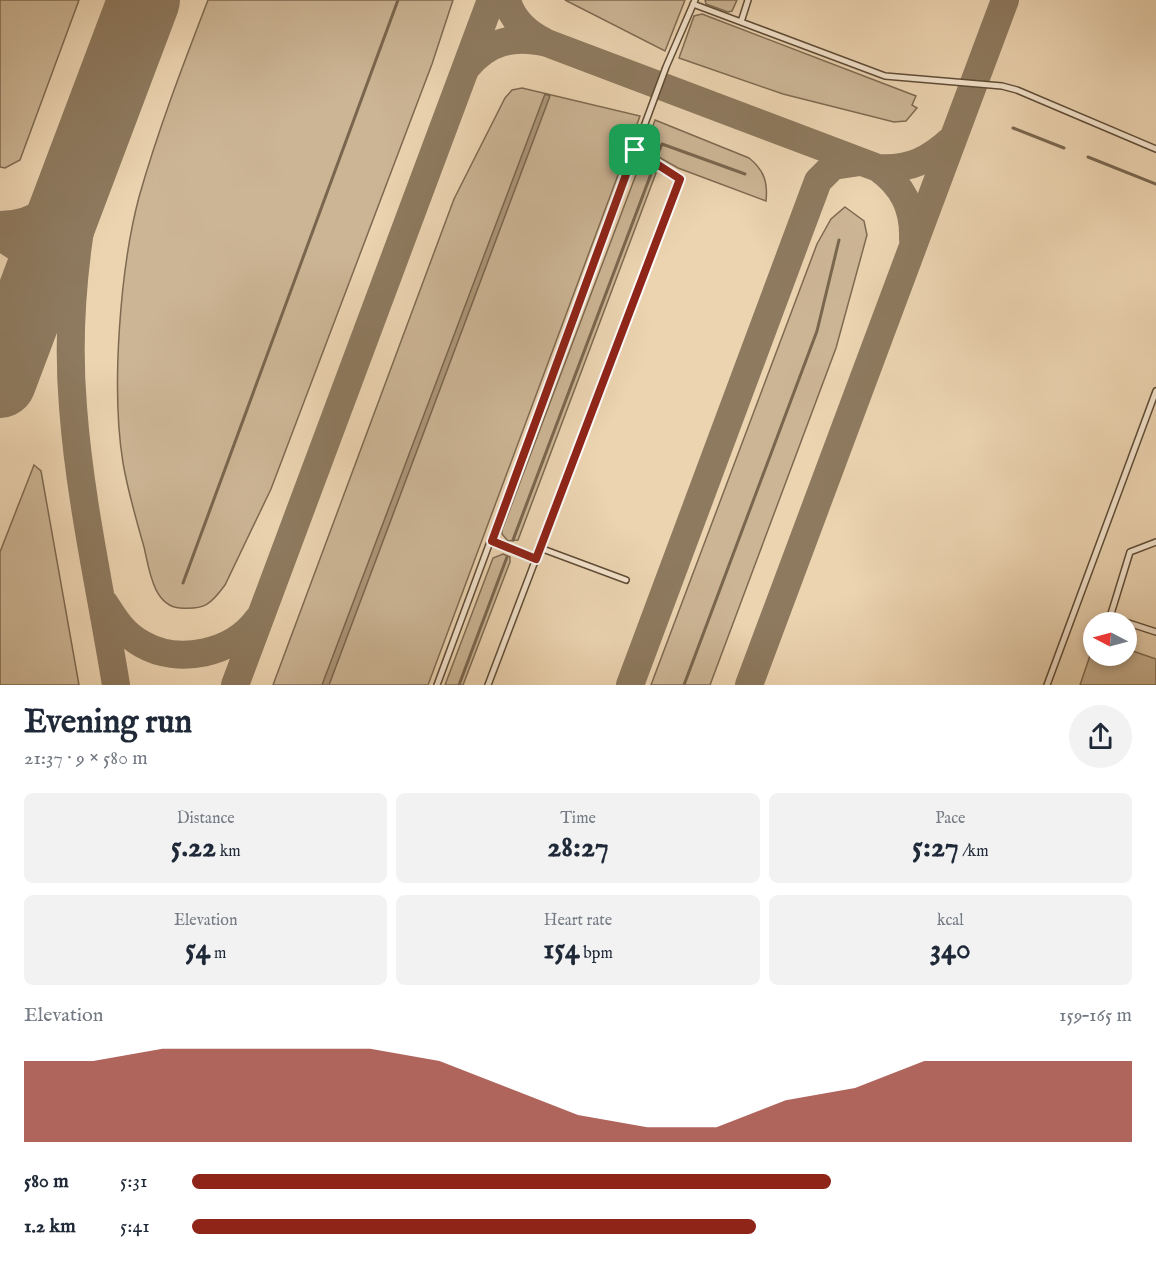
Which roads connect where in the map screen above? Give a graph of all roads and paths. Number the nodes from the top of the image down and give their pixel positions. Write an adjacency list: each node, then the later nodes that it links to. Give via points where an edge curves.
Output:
1 (748, 0): 3 (lane)
2 (694, 2): 3 (lane); 5 (lane)
3 (741, 22): 4 (lane, via 885,76 1017,90)
4 (1156, 149)
5 (635, 150): 7 (lane); 9 (lane, via 680,179)
6 (1156, 391): 15 (lane)
7 (492, 541): 10 (lane); 13 (lane)
8 (1156, 542): 12 (lane, via 1130,552 1110,617)
9 (540, 548): 10 (lane); 11 (lane)
10 (536, 559): 14 (lane)
11 (626, 580)
12 (1156, 632)
13 (437, 685)
14 (488, 685)
15 (1047, 685)

